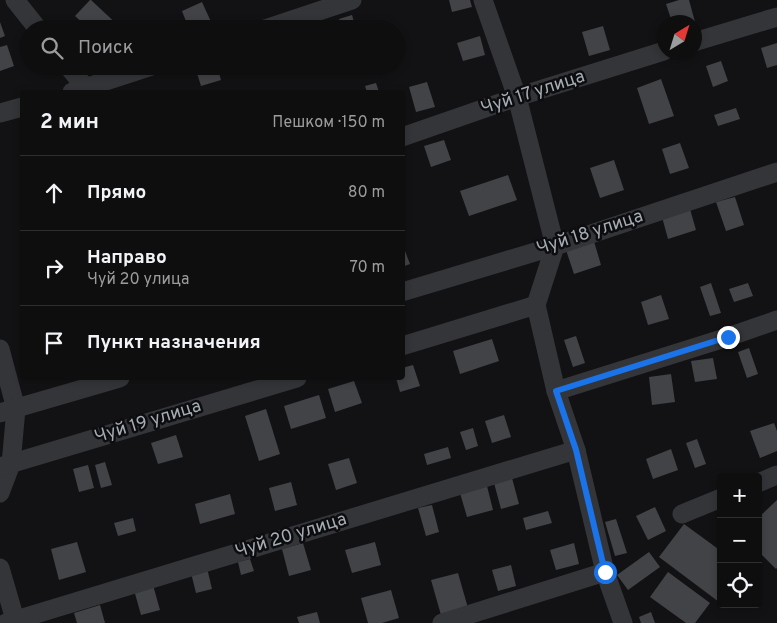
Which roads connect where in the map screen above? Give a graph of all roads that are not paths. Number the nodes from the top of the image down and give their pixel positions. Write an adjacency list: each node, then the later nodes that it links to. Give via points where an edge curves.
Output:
1 (15, 0): 5 (street)
2 (352, 0): 6 (street)
3 (483, 0): 13 (street)
4 (777, 17): 7 (street)
5 (31, 20)
6 (292, 20)
7 (702, 40)
8 (657, 54): 13 (street, Чуй 17 улица)
9 (73, 75): 11 (street)
10 (127, 75): 12 (street)
11 (81, 90)
12 (85, 90)
13 (517, 97): 16 (street, Чуй 17 улица); 18 (street)
14 (20, 108): 15 (street)
15 (0, 113)
16 (405, 136)
17 (777, 172): 18 (street, Чуй 18 улица)
18 (555, 246): 19 (street, Чуй 18 улица); 20 (street)
19 (405, 291)
20 (536, 305): 22 (street); 26 (street)
21 (777, 320): 26 (street)
22 (405, 345)
23 (0, 349): 27 (street)
24 (113, 380): 27 (street)
25 (290, 380): 29 (street, Чуй 19 улица)
26 (556, 391): 28 (street)
27 (8, 411): 29 (street)
28 (576, 450): 36 (street); 37 (street, Чуй 20 улица)
29 (6, 466): 32 (street)
30 (777, 475): 31 (street)
31 (762, 481)
32 (0, 493)
33 (717, 500): 34 (street)
34 (682, 514)
35 (0, 568): 37 (street)
36 (605, 572): 38 (street); 39 (street)
37 (12, 622)
38 (442, 623)
39 (623, 623)

